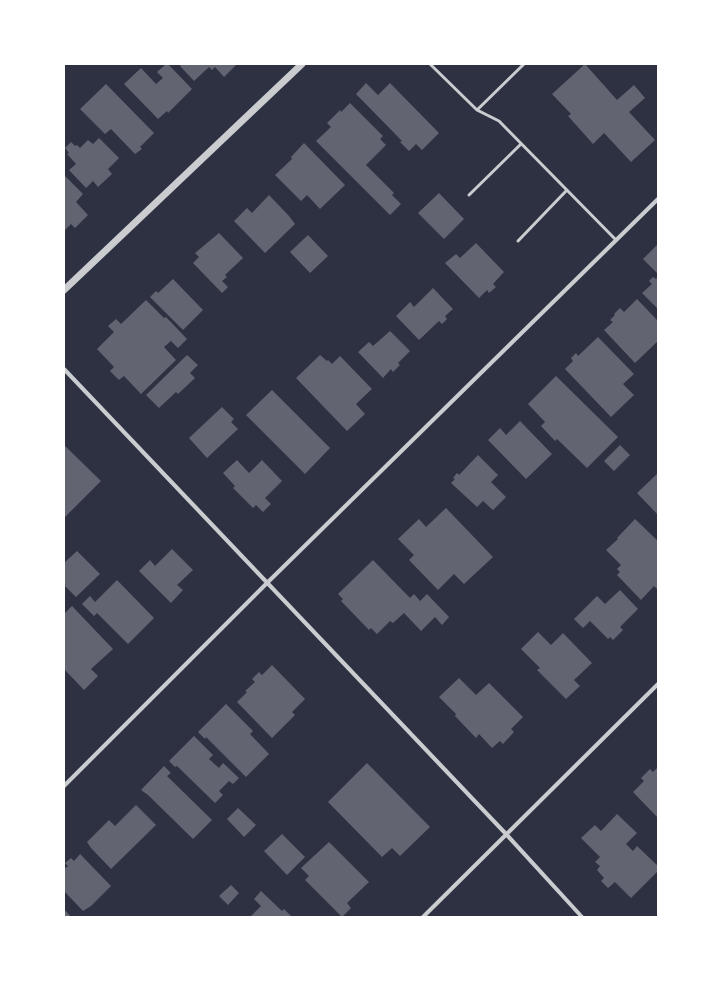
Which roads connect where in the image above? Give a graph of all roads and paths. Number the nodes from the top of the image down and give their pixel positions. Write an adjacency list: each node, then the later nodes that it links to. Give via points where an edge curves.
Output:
1 (302, 64): 11 (street)
2 (430, 64): 4 (lane)
3 (524, 64): 4 (lane)
4 (477, 110): 5 (lane, via 499,121)
5 (521, 144): 6 (lane); 7 (lane)
6 (568, 190): 9 (lane); 10 (lane)
7 (469, 195)
8 (658, 199): 9 (street)
9 (616, 240): 13 (street)
10 (518, 241)
11 (64, 290)
12 (64, 369): 13 (street)
13 (268, 582): 15 (street); 16 (street)
14 (658, 684): 16 (street)
15 (64, 786)
16 (506, 834): 17 (street); 18 (street)
17 (423, 917)
18 (582, 917)

